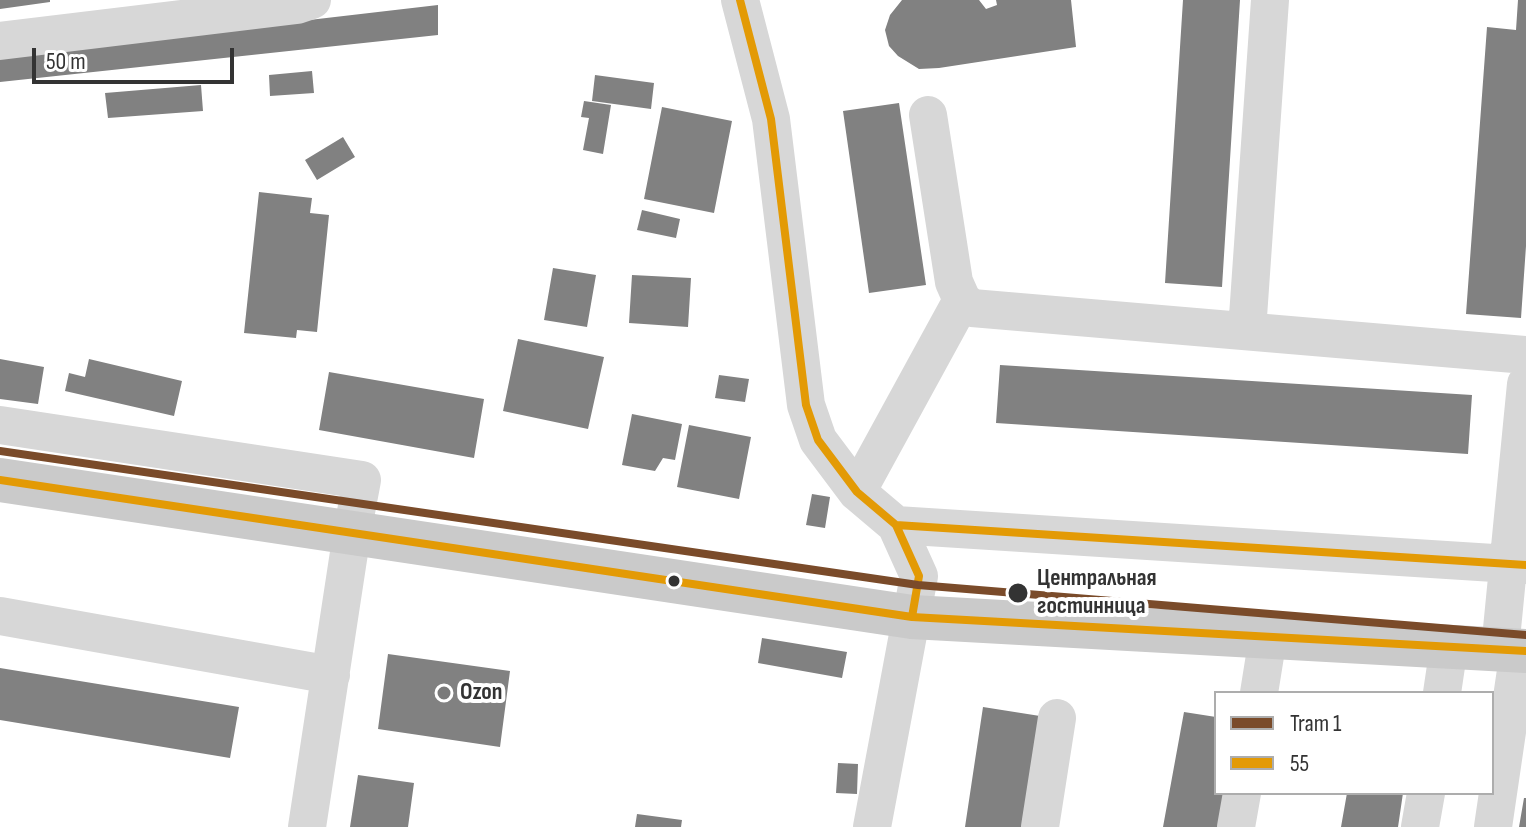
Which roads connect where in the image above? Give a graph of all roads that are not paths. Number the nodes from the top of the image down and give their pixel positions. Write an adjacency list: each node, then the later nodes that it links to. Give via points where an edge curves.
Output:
1 (312, 0): 4 (street)
2 (740, 0): 12 (street, via 771,119 806,405 818,440)
3 (1270, 0): 7 (street)
4 (0, 41)
5 (928, 115): 6 (street, via 954,282)
6 (962, 300): 7 (street, via 972,308); 12 (street)
7 (1247, 331): 8 (street)
8 (1526, 355)
9 (1526, 384): 15 (street)
10 (0, 425): 14 (street, via 362,480)
11 (0, 480): 14 (main road)
12 (857, 492): 13 (street)
13 (896, 525): 15 (street); 17 (street, via 919,576)
14 (352, 533): 17 (main road); 21 (street)
15 (1517, 564): 20 (street)
16 (0, 616): 21 (street)
17 (912, 617): 18 (main road); 28 (street)
18 (1268, 637): 19 (main road); 22 (street)
19 (1449, 646): 20 (main road); 23 (street)
20 (1515, 650): 32 (street)
21 (331, 675): 27 (street)
22 (1259, 691)
23 (1442, 691)
24 (1057, 718): 29 (street)
25 (1242, 795): 30 (street)
26 (1426, 795): 31 (street)
27 (307, 827)
28 (872, 827)
29 (1040, 827)
30 (1236, 827)
31 (1420, 827)
32 (1493, 827)

